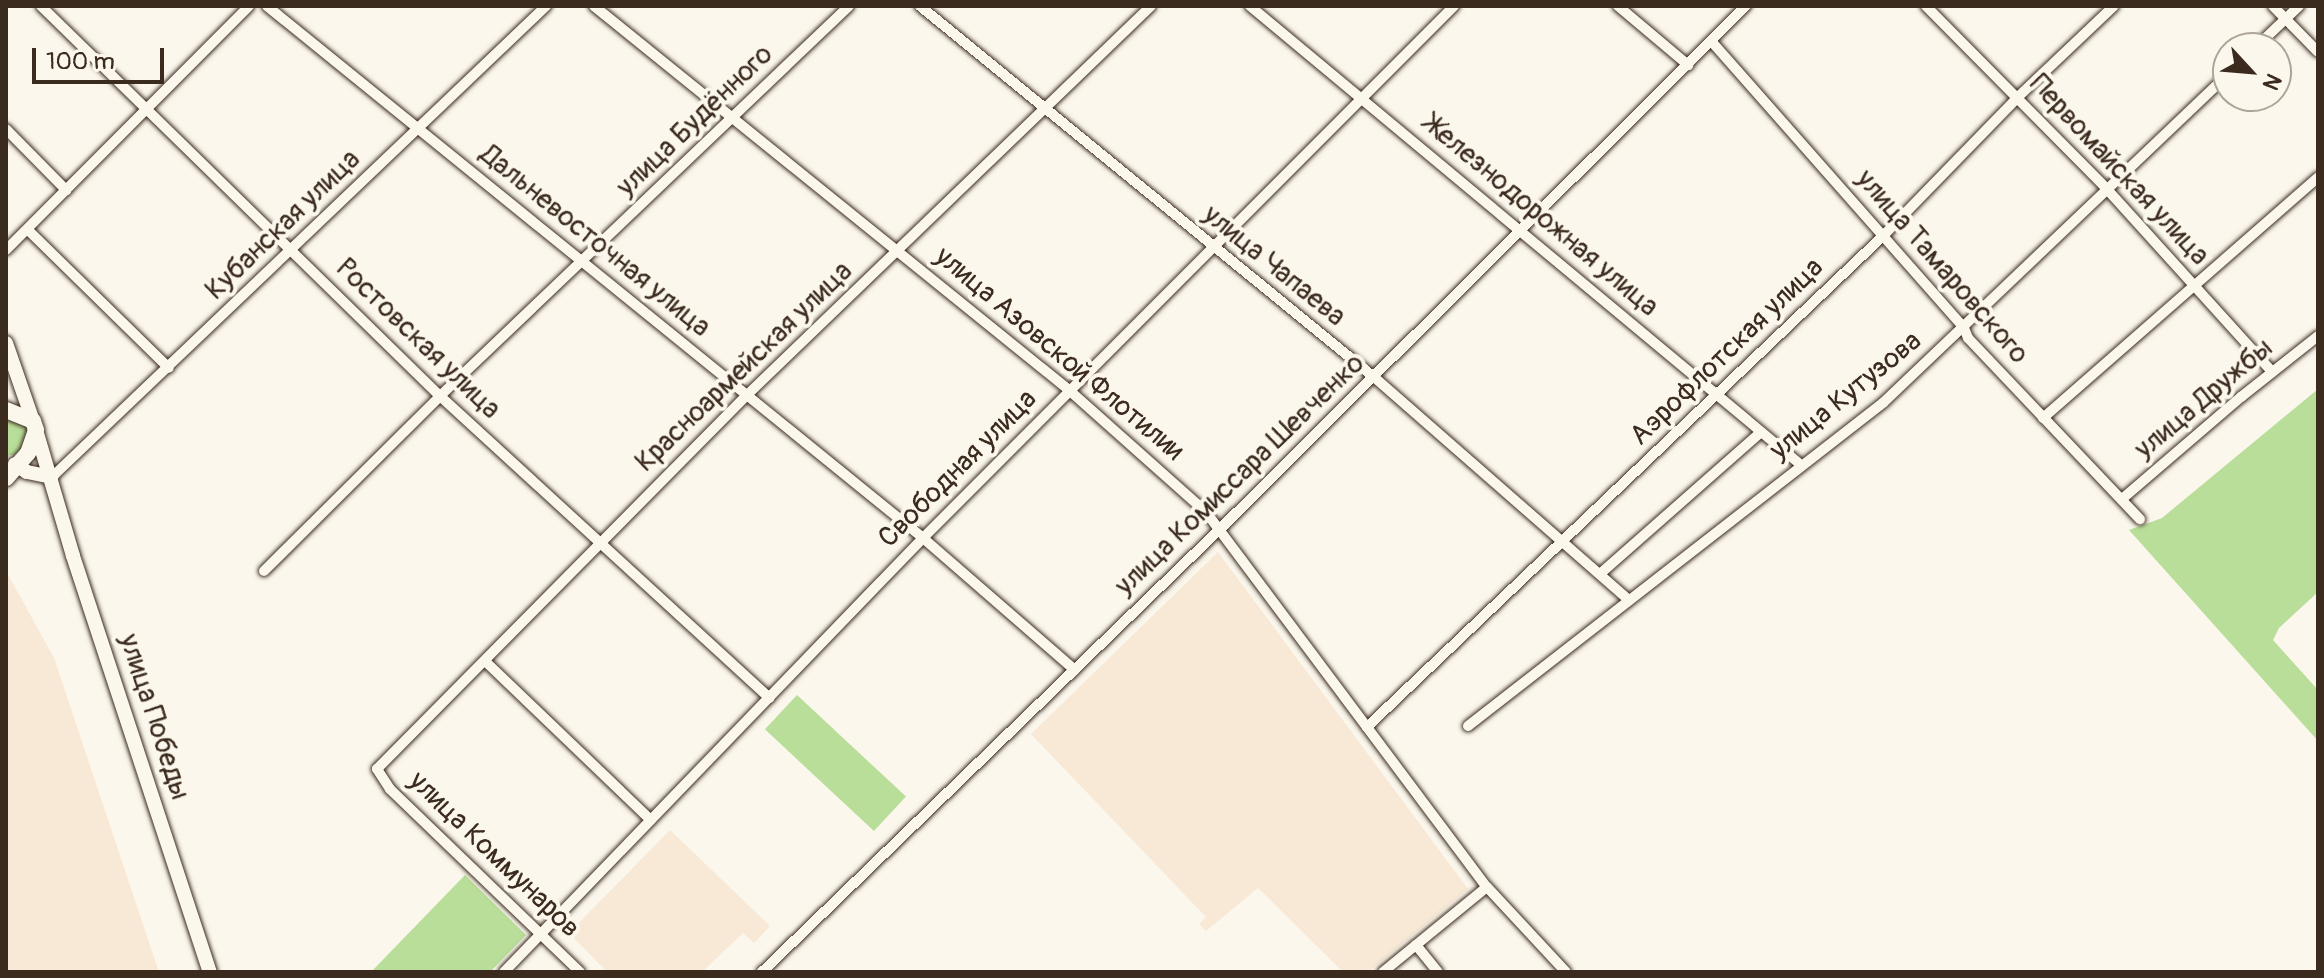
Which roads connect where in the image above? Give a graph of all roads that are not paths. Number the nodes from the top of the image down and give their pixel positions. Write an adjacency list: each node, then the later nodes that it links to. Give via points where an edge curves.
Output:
1 (41, 6): 26 (street, Ростовская улица)
2 (249, 6): 26 (street)
3 (267, 6): 29 (street, Дальневосточная улица)
4 (546, 6): 29 (street, Кубанская улица)
5 (594, 6): 27 (street, улица Азовской Флотилии)
6 (849, 6): 27 (street, улица Будённого)
7 (920, 6): 25 (street, улица Чапаева)
8 (1151, 6): 25 (street, Красноармейская улица)
9 (1250, 6): 23 (street, Железнодорожная улица)
10 (1454, 6): 23 (street, Свободная улица)
11 (1618, 6): 21 (street)
12 (1746, 6): 19 (street, улица Комиссара Шевченко)
13 (1927, 6): 24 (street, Первомайская улица)
14 (2114, 6): 24 (street, Аэрофлотская улица)
15 (2273, 6): 17 (street)
16 (2299, 6): 17 (street)
17 (2286, 19): 18 (street); 20 (street)
18 (2272, 32)
19 (1712, 42): 21 (street, улица Комиссара Шевченко); 35 (street, улица Тамаровского)
20 (2318, 52)
21 (1688, 65): 34 (street, улица Комиссара Шевченко)
22 (2212, 89): 31 (street, улица Кутузова)
23 (1361, 96): 34 (street, Железнодорожная улица); 36 (street, Свободная улица)
24 (2018, 97): 31 (street, Первомайская улица); 35 (street, Аэрофлотская улица)
25 (1044, 107): 36 (street, улица Чапаева); 38 (street, Красноармейская улица)
26 (145, 109): 32 (street); 39 (street, Ростовская улица)
27 (732, 117): 38 (street, улица Азовской Флотилии); 40 (street, улица Будённого)
28 (6, 129): 32 (street)
29 (417, 129): 39 (street, Кубанская улица); 40 (street, Дальневосточная улица)
30 (2318, 177): 41 (street)
31 (2106, 188): 41 (street, Первомайская улица); 42 (street, улица Кутузова)
32 (66, 190): 33 (street)
33 (28, 230): 37 (street); 45 (street)
34 (1521, 231): 47 (street, улица Комиссара Шевченко); 49 (street, Железнодорожная улица)
35 (1883, 236): 42 (street, улица Тамаровского); 49 (street, Аэрофлотская улица)
36 (1212, 247): 47 (street, улица Чапаева); 48 (street, Свободная улица)
37 (6, 250)
38 (899, 250): 48 (street, улица Азовской Флотилии); 51 (street, Красноармейская улица)
39 (291, 251): 45 (street, Кубанская улица); 50 (street, Ростовская улица)
40 (584, 262): 50 (street, улица Будённого); 51 (street, Дальневосточная улица)
41 (2194, 285): 46 (street, Первомайская улица); 53 (street)
42 (1964, 328): 53 (street, улица Тамаровского); 56 (street, улица Кутузова, via 1884,402)
43 (2318, 336): 46 (street, улица Дружбы)
44 (6, 343): 54 (street, улица Победы)
45 (169, 368): 58 (street, Кубанская улица)
46 (2272, 372): 59 (street, улица Дружбы)
47 (1374, 377): 61 (street, улица Комиссара Шевченко); 63 (street, улица Чапаева)
48 (1069, 390): 61 (street, улица Азовской Флотилии); 62 (street, Свободная улица)
49 (1715, 394): 55 (street, Железнодорожная улица); 63 (street, Аэрофлотская улица)
50 (440, 396): 64 (street, Ростовская улица); 65 (street, улица Будённого)
51 (746, 396): 62 (street, Дальневосточная улица); 64 (street, Красноармейская улица)
52 (6, 410): 54 (main road)
53 (2043, 418): 59 (street, улица Тамаровского)
54 (35, 425): 57 (main road, via 28,453); 58 (street, улица Победы)
55 (1761, 432): 56 (street, Железнодорожная улица); 66 (street)
56 (1800, 464): 67 (street, улица Кутузова)
57 (12, 471): 58 (street)
58 (52, 477): 78 (street, улица Победы, via 73,556)
59 (2122, 499): 60 (street, улица Тамаровского)
60 (2140, 519)
61 (1220, 529): 69 (street, улица Комиссара Шевченко); 72 (street, улица Азовской Флотилии)
62 (923, 538): 69 (street, Дальневосточная улица); 70 (street, Свободная улица)
63 (1563, 542): 66 (street, улица Чапаева); 72 (street, Аэрофлотская улица)
64 (602, 544): 68 (street, Красноармейская улица); 70 (street, Ростовская улица)
65 (264, 571)
66 (1601, 573): 67 (street, улица Чапаева)
67 (1629, 600): 71 (street, улица Кутузова)
68 (486, 662): 73 (street, Красноармейская улица); 74 (street)
69 (1075, 670): 81 (street, улица Комиссара Шевченко)
70 (769, 698): 74 (street, Свободная улица)
71 (1468, 726)
72 (1367, 727): 75 (street, улица Азовской Флотилии)
73 (377, 769): 76 (street, улица Коммунаров, via 390,789)
74 (651, 820): 76 (street, Свободная улица)
75 (1485, 884): 77 (street); 84 (street, улица Азовской Флотилии)
76 (541, 933): 79 (street, Свободная улица); 80 (street, улица Коммунаров)
77 (1416, 945): 82 (street); 83 (street)
78 (210, 972)
79 (504, 972)
80 (580, 972)
81 (762, 972)
82 (1383, 972)
83 (1438, 972)
84 (1566, 972)

